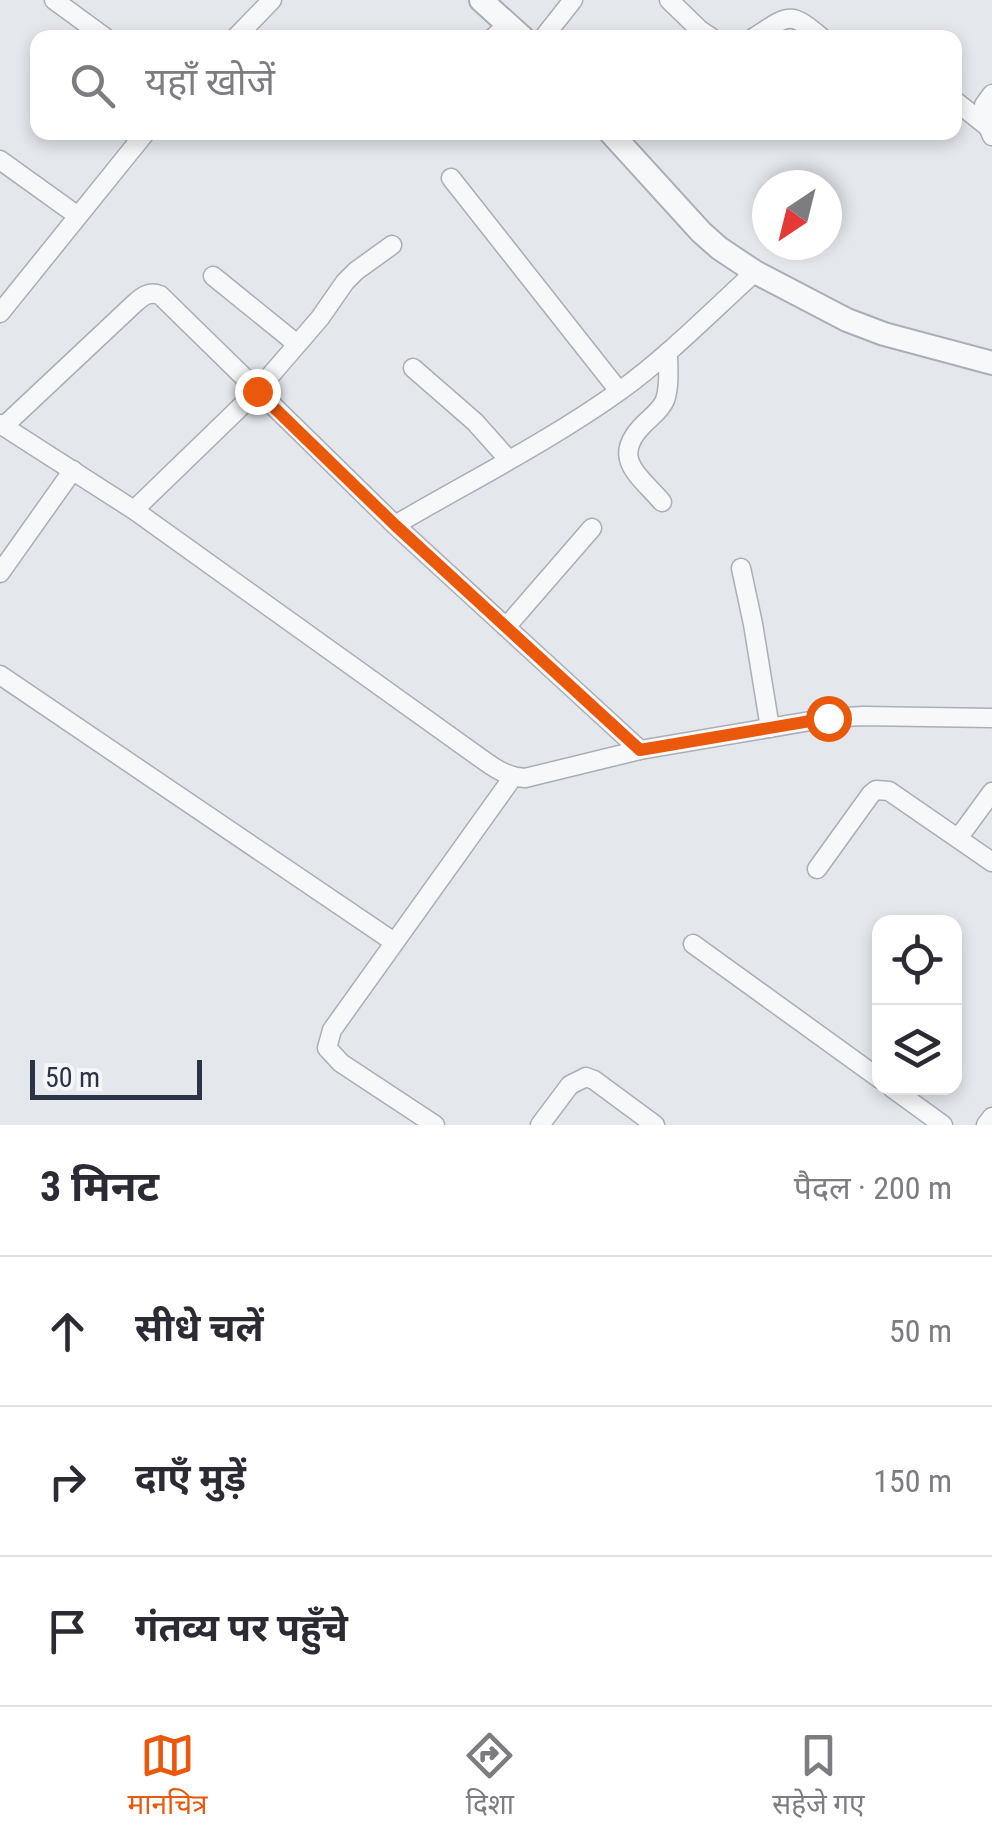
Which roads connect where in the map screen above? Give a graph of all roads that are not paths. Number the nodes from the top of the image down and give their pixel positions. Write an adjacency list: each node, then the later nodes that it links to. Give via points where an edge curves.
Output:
1 (54, 0): 6 (street)
2 (272, 0): 7 (street)
3 (481, 0): 8 (street)
4 (573, 0): 9 (street)
5 (669, 0): 10 (street)
6 (95, 30)
7 (242, 30)
8 (506, 30)
9 (549, 30)
10 (700, 30)
11 (766, 30): 12 (street, via 793,18)
12 (813, 30)
13 (992, 94): 15 (street, via 984,105)
14 (962, 107): 15 (street)
15 (990, 131)
16 (140, 140): 20 (street)
17 (617, 140): 22 (street, via 701,232)
18 (0, 160): 20 (street)
19 (451, 178): 30 (street)
20 (78, 216): 24 (street)
21 (392, 246): 25 (street, via 356,271)
22 (754, 272): 26 (street); 27 (street, via 872,330)
23 (213, 276): 25 (street)
24 (0, 313)
25 (298, 344): 29 (street)
26 (668, 352): 30 (street); 34 (street, via 666,399 626,451)
27 (988, 357)
28 (413, 368): 32 (street)
29 (257, 391): 31 (street, via 153,293 135,302); 35 (street); 36 (street)
30 (619, 391): 32 (street)
31 (2, 425): 33 (street)
32 (508, 459): 36 (street)
33 (73, 470): 35 (street); 39 (street)
34 (662, 502)
35 (134, 510): 45 (street)
36 (395, 525): 40 (street)
37 (592, 528): 40 (street)
38 (741, 568): 43 (street)
39 (0, 573)
40 (506, 627): 44 (street)
41 (0, 676): 50 (street)
42 (992, 718): 43 (street, via 863,716)
43 (770, 728): 44 (street)
44 (640, 750): 45 (street)
45 (514, 777): 50 (street)
46 (992, 792): 47 (street)
47 (959, 837): 48 (street); 49 (street, via 889,791 876,790)
48 (992, 862)
49 (817, 869)
50 (394, 942): 55 (street, via 332,1030 327,1048)
51 (694, 944): 52 (street)
52 (872, 1073)
53 (902, 1095): 58 (street)
54 (992, 1116): 59 (street)
55 (434, 1125)
56 (540, 1125): 57 (street, via 570,1085 586,1077)
57 (655, 1125)
58 (943, 1125)
59 (986, 1125)

